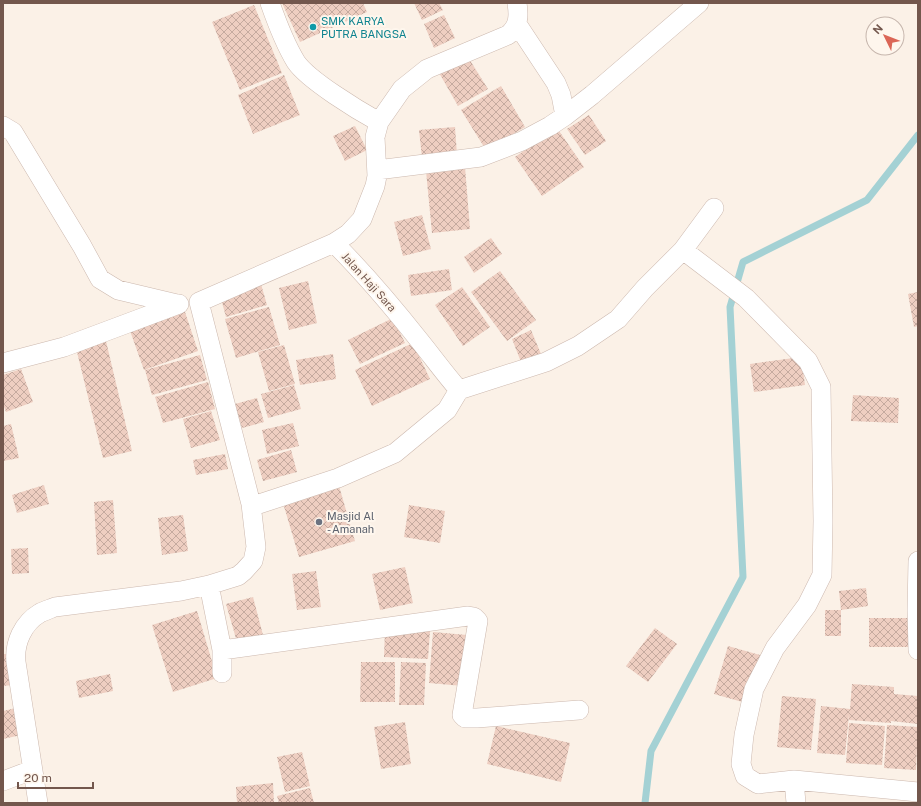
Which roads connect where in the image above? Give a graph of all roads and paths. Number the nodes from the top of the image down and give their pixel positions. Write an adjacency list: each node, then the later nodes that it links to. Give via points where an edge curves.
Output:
1 (270, 3): 6 (street, via 279,29 304,71)
2 (517, 3): 4 (street)
3 (698, 3): 5 (street)
4 (517, 24): 5 (street, via 556,83); 6 (street, Jalan Haji Sara, via 508,35 427,69 402,89)
5 (565, 116): 8 (street, via 522,141 481,158)
6 (378, 122): 8 (street, Jalan Haji Sara, via 375,137)
7 (3, 126): 13 (street, via 13,132 100,279 118,290)
8 (377, 170): 10 (street, Jalan Haji Sara, via 375,186 362,219 348,234)
9 (714, 208): 11 (street)
10 (334, 243): 12 (street); 15 (street, Jalan Haji Sara, via 383,297)
11 (683, 250): 15 (street, via 618,319 578,346 546,362); 25 (street, via 746,298 808,361 821,387 822,575 807,605 775,648 754,689 741,764 745,776 758,784)
12 (198, 302): 13 (street); 16 (street)
13 (177, 304): 14 (street, via 64,347)
14 (3, 362)
15 (459, 390): 16 (street, via 447,410 395,453 338,478 259,504)
16 (252, 504): 18 (street, via 256,547 253,561 238,576)
17 (918, 560): 21 (street)
18 (209, 586): 19 (street, via 55,607 39,613); 20 (street)
19 (11, 636): 24 (street)
20 (222, 650): 22 (street); 23 (street, via 474,617 478,621 462,715 465,718)
21 (918, 650)
22 (222, 673)
23 (578, 710)
24 (32, 770): 26 (street); 28 (street)
25 (794, 780): 27 (street); 29 (street)
26 (3, 781)
27 (918, 792)
28 (38, 803)
29 (796, 803)

